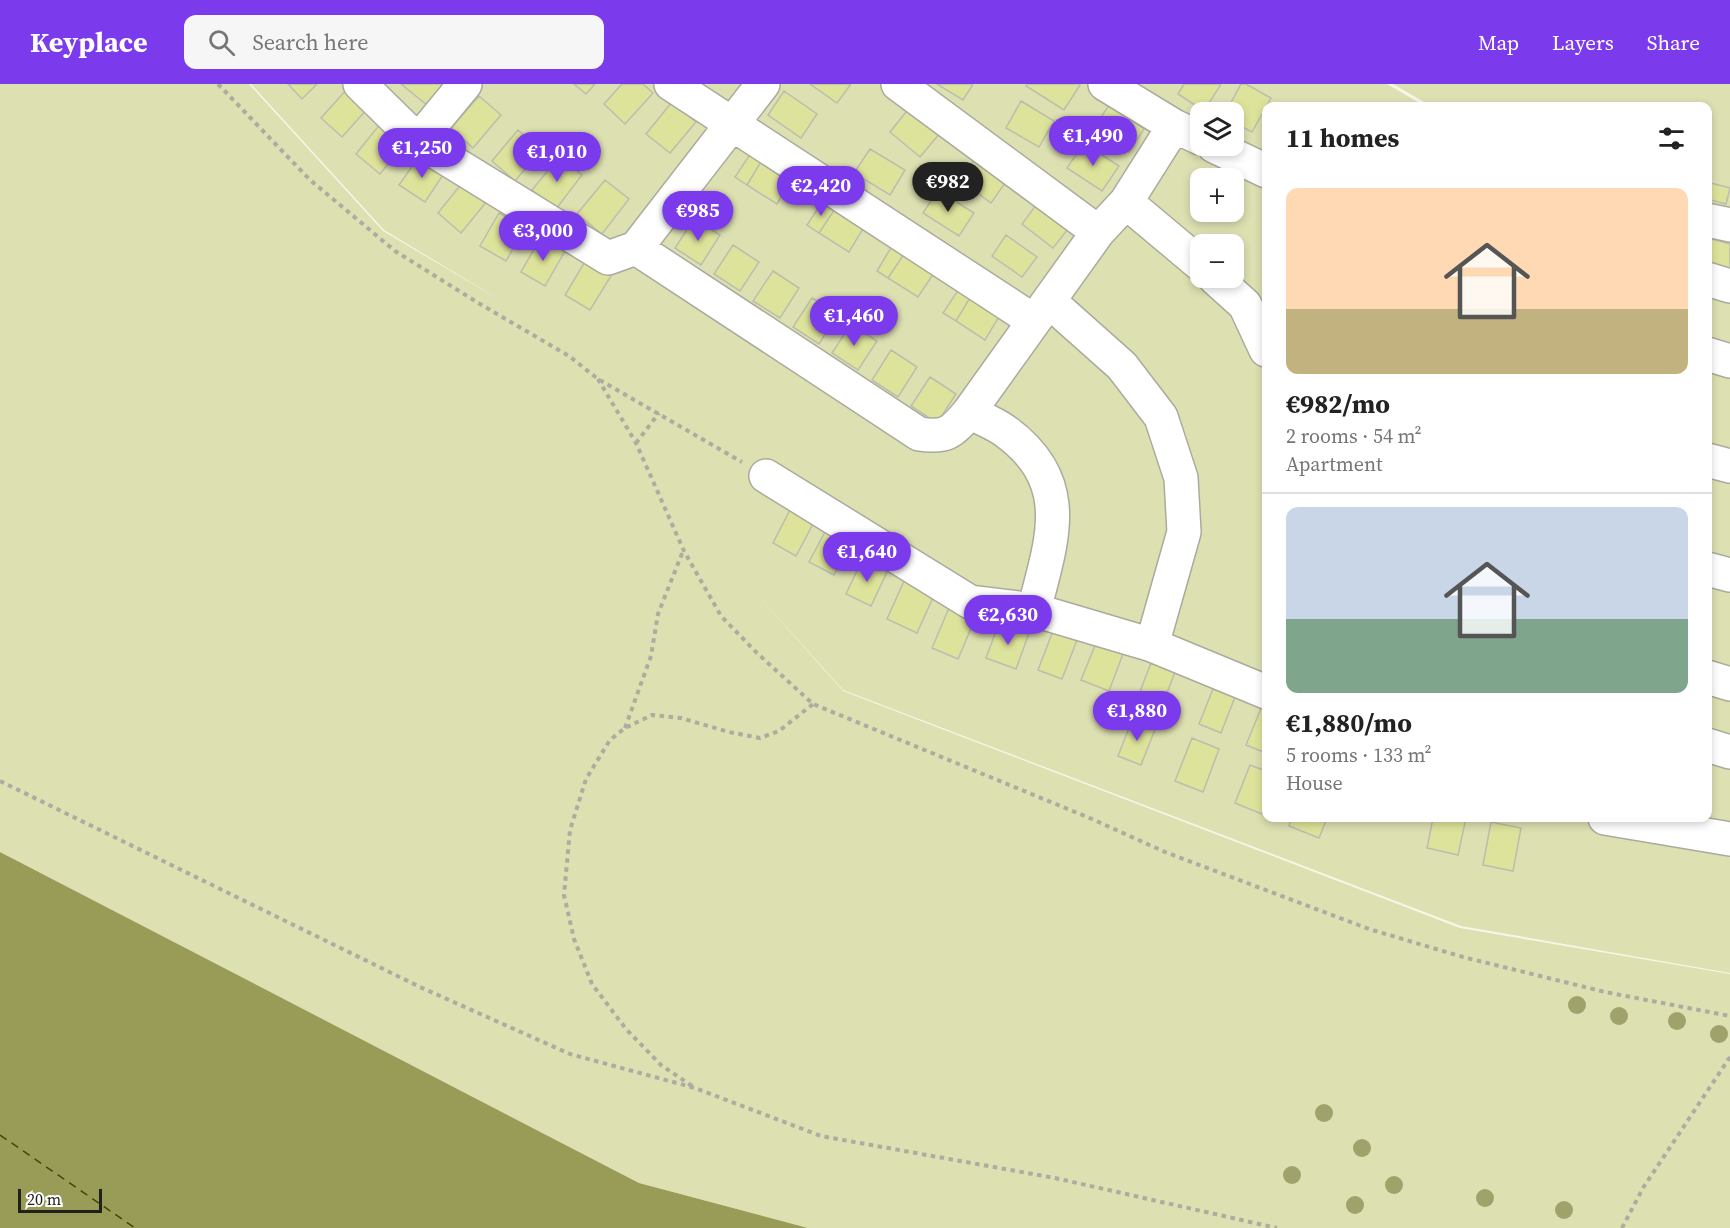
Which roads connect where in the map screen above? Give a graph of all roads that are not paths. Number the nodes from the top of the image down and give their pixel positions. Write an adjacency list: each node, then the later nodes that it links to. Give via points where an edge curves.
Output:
1 (360, 84): 9 (lane)
2 (465, 84): 9 (lane)
3 (671, 84): 7 (lane)
4 (763, 84): 7 (lane)
5 (898, 84): 15 (lane)
6 (1105, 84): 8 (lane)
7 (732, 124): 16 (lane); 22 (lane)
8 (1187, 132): 12 (lane)
9 (418, 141): 16 (lane, via 608,258)
10 (1235, 156): 11 (lane)
11 (1262, 169)
12 (1126, 202): 15 (lane); 17 (lane)
13 (1712, 221): 14 (lane)
14 (1730, 225)
15 (1098, 232): 22 (lane)
16 (636, 248): 26 (lane, via 919,435 937,437 956,428)
17 (1190, 256)
18 (1712, 281): 19 (lane)
19 (1730, 286)
20 (1228, 288): 21 (lane)
21 (1255, 308): 23 (lane)
22 (1041, 311): 26 (lane); 33 (lane, via 1122,366 1161,417 1181,478 1184,532)
23 (1262, 335)
24 (1712, 356): 25 (lane)
25 (1730, 361)
26 (969, 412): 32 (lane, via 1005,431 1034,457 1048,482 1053,524)
27 (1712, 461): 28 (lane)
28 (1730, 466)
29 (766, 476): 32 (lane, via 970,602)
30 (1712, 570): 31 (lane)
31 (1730, 575)
32 (1034, 610): 33 (lane)
33 (1152, 645): 36 (lane)
34 (1712, 679): 35 (lane)
35 (1730, 684)
36 (1262, 690)
37 (1712, 747): 38 (lane)
38 (1730, 752)
39 (1629, 822): 40 (lane)
40 (1730, 839)

